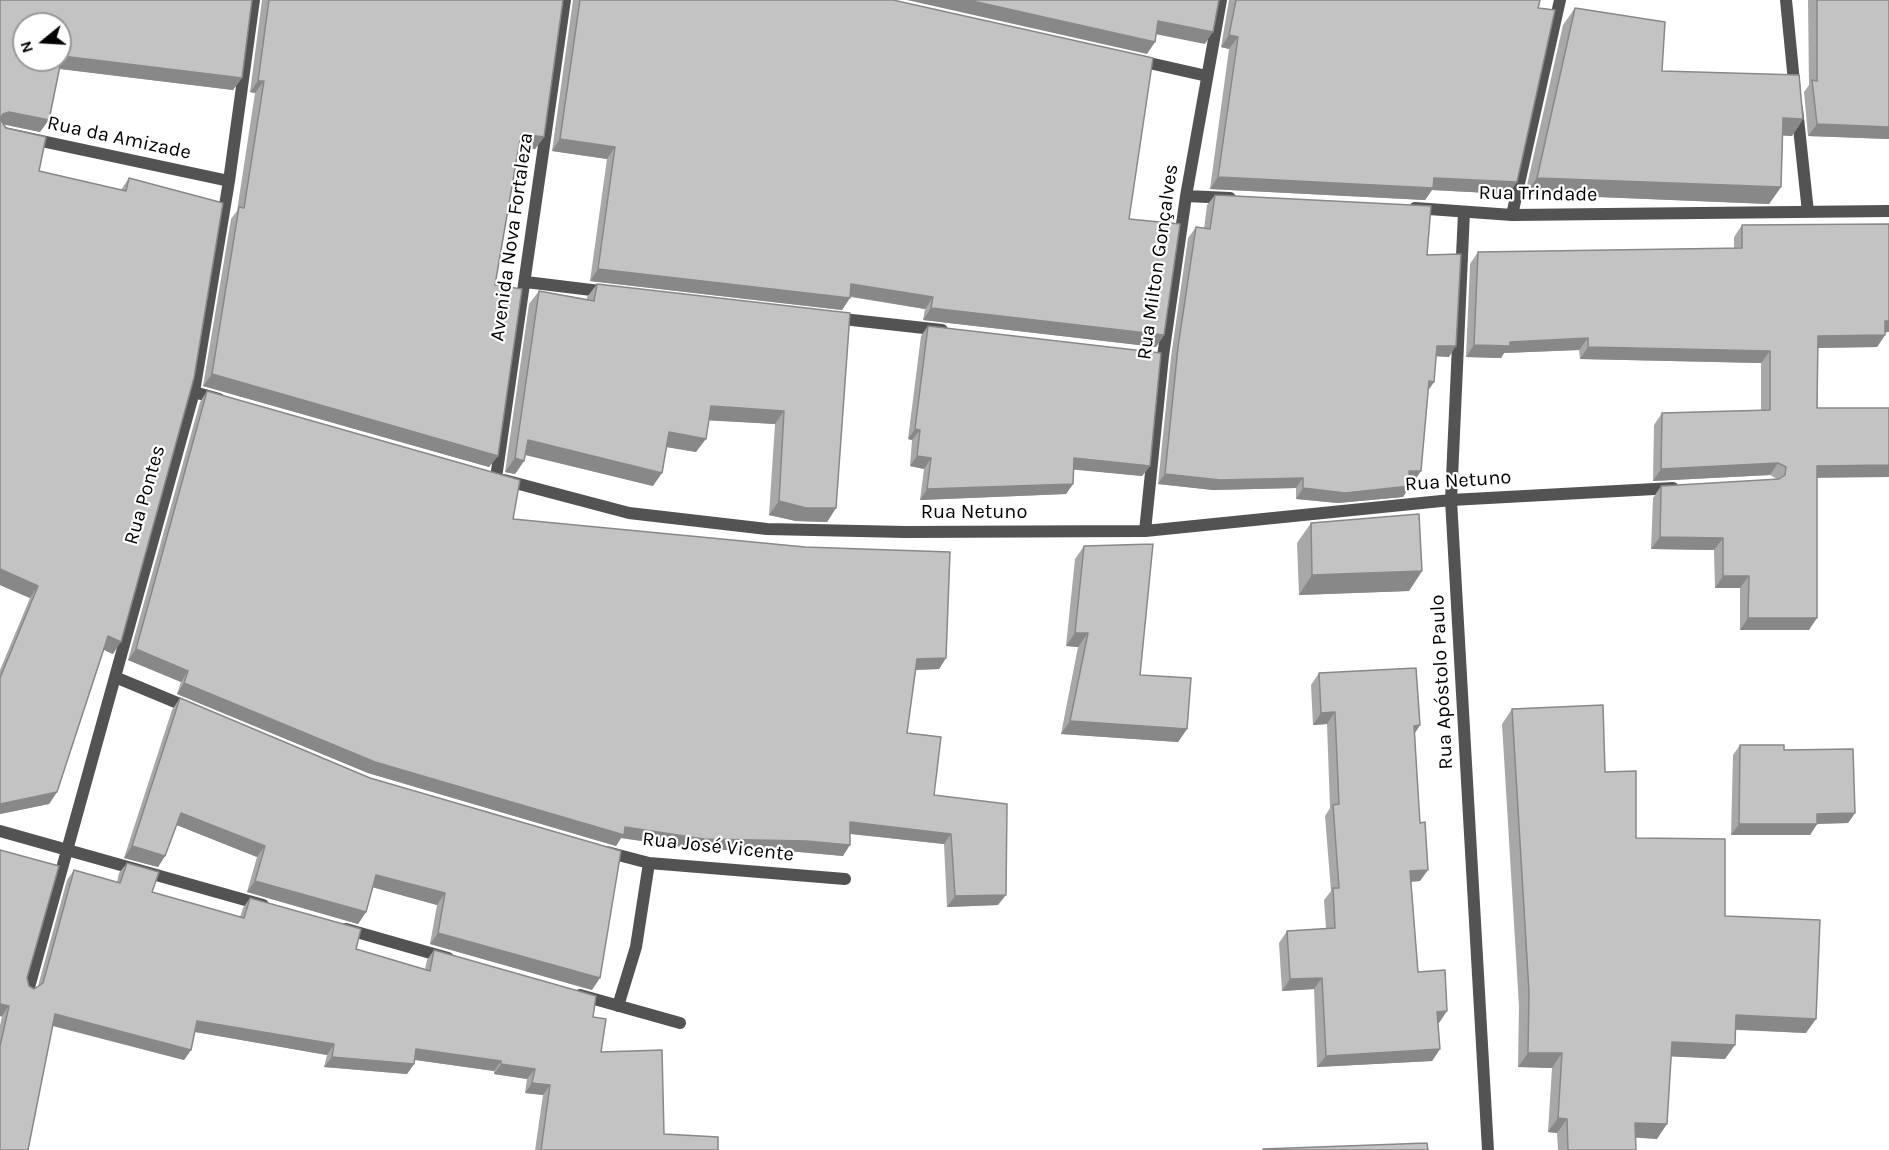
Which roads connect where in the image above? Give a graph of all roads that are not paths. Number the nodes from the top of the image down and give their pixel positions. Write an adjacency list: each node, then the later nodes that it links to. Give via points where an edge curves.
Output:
1 (254, 0): 9 (street, Rua Pontes)
2 (565, 0): 17 (street, Avenida Nova Fortaleza)
3 (1221, 0): 7 (street, Rua Milton Gonçalves)
4 (1560, 0): 16 (street)
5 (1786, 0): 15 (street)
6 (1125, 58): 7 (street)
7 (1207, 76): 10 (street, Rua Milton Gonçalves)
8 (0, 132): 9 (street, Rua da Amizade)
9 (229, 181): 21 (street, Rua Pontes)
10 (1186, 196): 11 (street); 26 (street, Rua Milton Gonçalves, via 1157,355)
11 (1246, 198)
12 (1398, 206): 14 (street, Rua Trindade)
13 (1889, 211): 15 (street, Rua Trindade)
14 (1464, 212): 16 (street, Rua Trindade); 25 (street, Rua Apóstolo Paulo)
15 (1808, 212): 16 (street, Rua Trindade)
16 (1512, 215)
17 (526, 282): 18 (street); 23 (street, Avenida Nova Fortaleza)
18 (620, 293)
19 (821, 316): 20 (street)
20 (950, 331)
21 (194, 392): 22 (street); 27 (street, Rua Pontes)
22 (228, 401)
23 (490, 477): 26 (street, Rua Netuno, via 629,513 767,529)
24 (1688, 487): 25 (street, Rua Netuno)
25 (1451, 500): 26 (street, Rua Netuno); 41 (street, Rua Apóstolo Paulo)
26 (1145, 531)
27 (115, 677): 28 (street); 30 (street, Rua Pontes)
28 (202, 713)
29 (0, 831): 30 (street)
30 (67, 849): 34 (street); 37 (street, Rua Pontes)
31 (595, 849): 32 (street, Rua José Vicente)
32 (649, 863): 33 (street, Rua José Vicente); 39 (street, via 636,947)
33 (845, 879)
34 (274, 908)
35 (331, 924): 36 (street)
36 (457, 960)
37 (28, 992)
38 (572, 993): 39 (street)
39 (618, 1006): 40 (street)
40 (680, 1023)
41 (1488, 1150)

